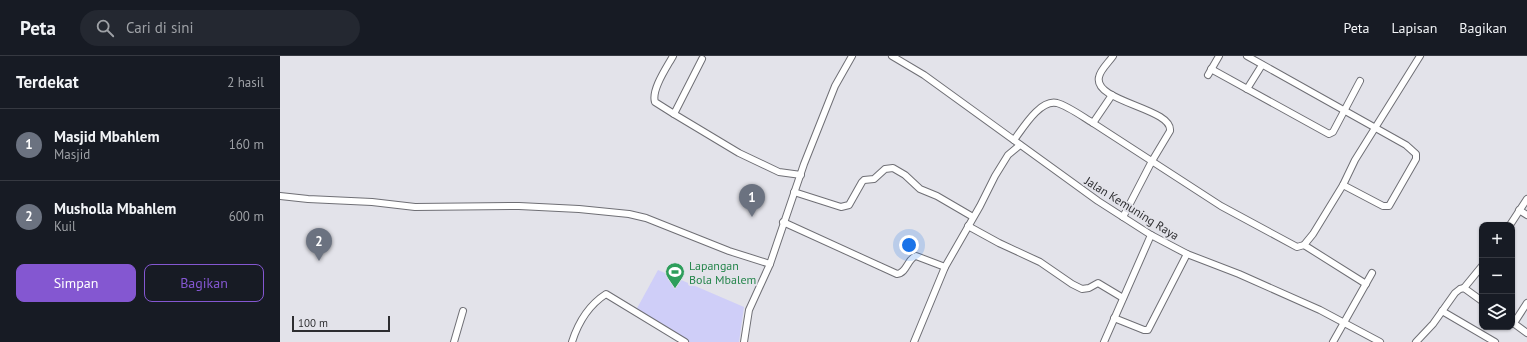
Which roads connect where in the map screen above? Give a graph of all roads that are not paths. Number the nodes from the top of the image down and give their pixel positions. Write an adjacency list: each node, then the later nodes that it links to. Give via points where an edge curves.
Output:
1 (673, 56): 14 (street, via 659,82 654,98 655,102)
2 (852, 56): 20 (street, via 832,92)
3 (892, 56): 17 (street, Jalan Kemuning Raya, via 924,75)
4 (1113, 56): 12 (street, via 1099,77 1103,89)
5 (1219, 56): 11 (street, via 1210,72)
6 (1247, 56): 9 (street)
7 (1420, 56): 16 (street)
8 (702, 60): 14 (street)
9 (1262, 65): 11 (street); 13 (street)
10 (1360, 82): 13 (street)
11 (1247, 88): 13 (street, via 1329,134 1333,132)
12 (1112, 95): 15 (street); 19 (street, via 1168,122 1170,131)
13 (1344, 112): 16 (street)
14 (674, 114): 20 (street, via 739,153 779,172)
15 (1093, 123): 17 (street, via 1061,104 1049,103 1038,109); 19 (street)
16 (1374, 128): 21 (street); 21 (street, via 1406,145 1416,157 1391,204 1382,206)
17 (1014, 140): 18 (street, Jalan Kemuning Raya)
18 (1020, 145): 27 (street, via 1008,155); 28 (street, Jalan Kemuning Raya)
19 (1152, 161): 28 (street); 33 (street, via 1227,210 1297,247)
20 (801, 175): 22 (street)
21 (1343, 185): 33 (street)
22 (794, 192): 27 (street, via 841,207 849,205 864,180 874,179 885,169 893,168 920,189); 29 (street)
23 (280, 196): 35 (street, via 415,207 519,206 629,214)
24 (1527, 198): 25 (street)
25 (1519, 210): 26 (street); 30 (street)
26 (1527, 215)
27 (973, 217): 31 (street)
28 (1122, 217): 32 (street, Jalan Kemuning Raya)
29 (783, 222): 35 (street); 36 (street, via 897,274 903,272 912,257 916,256)
30 (1512, 222)
31 (968, 226): 36 (street); 41 (street, via 1040,262 1082,289 1098,283)
32 (1151, 235): 34 (street, Jalan Kemuning Raya); 41 (street)
33 (1304, 245): 39 (street)
34 (1187, 254): 46 (street, via 1148,330); 48 (street, Jalan Kemuning Raya, via 1239,274)
35 (770, 264): 54 (street, via 752,302)
36 (945, 266): 55 (street)
37 (1479, 270): 40 (street)
38 (1372, 273): 39 (street)
39 (1366, 284): 48 (street)
40 (1464, 288): 42 (street); 45 (street, via 1455,293)
41 (1123, 298): 46 (street)
42 (1479, 298)
43 (1527, 303): 47 (street)
44 (462, 311): 51 (street)
45 (1442, 311): 59 (street); 60 (street)
46 (1114, 318): 56 (street)
47 (1515, 320)
48 (1344, 322): 57 (street); 58 (street, Jalan Kemuning Raya)
49 (1515, 324): 50 (street)
50 (1527, 333)
51 (454, 342)
52 (572, 342): 53 (street, via 581,320 590,308 607,294)
53 (685, 342)
54 (744, 342)
55 (914, 342)
56 (1104, 342)
57 (1333, 342)
58 (1380, 342)
59 (1416, 342)
60 (1495, 342)

